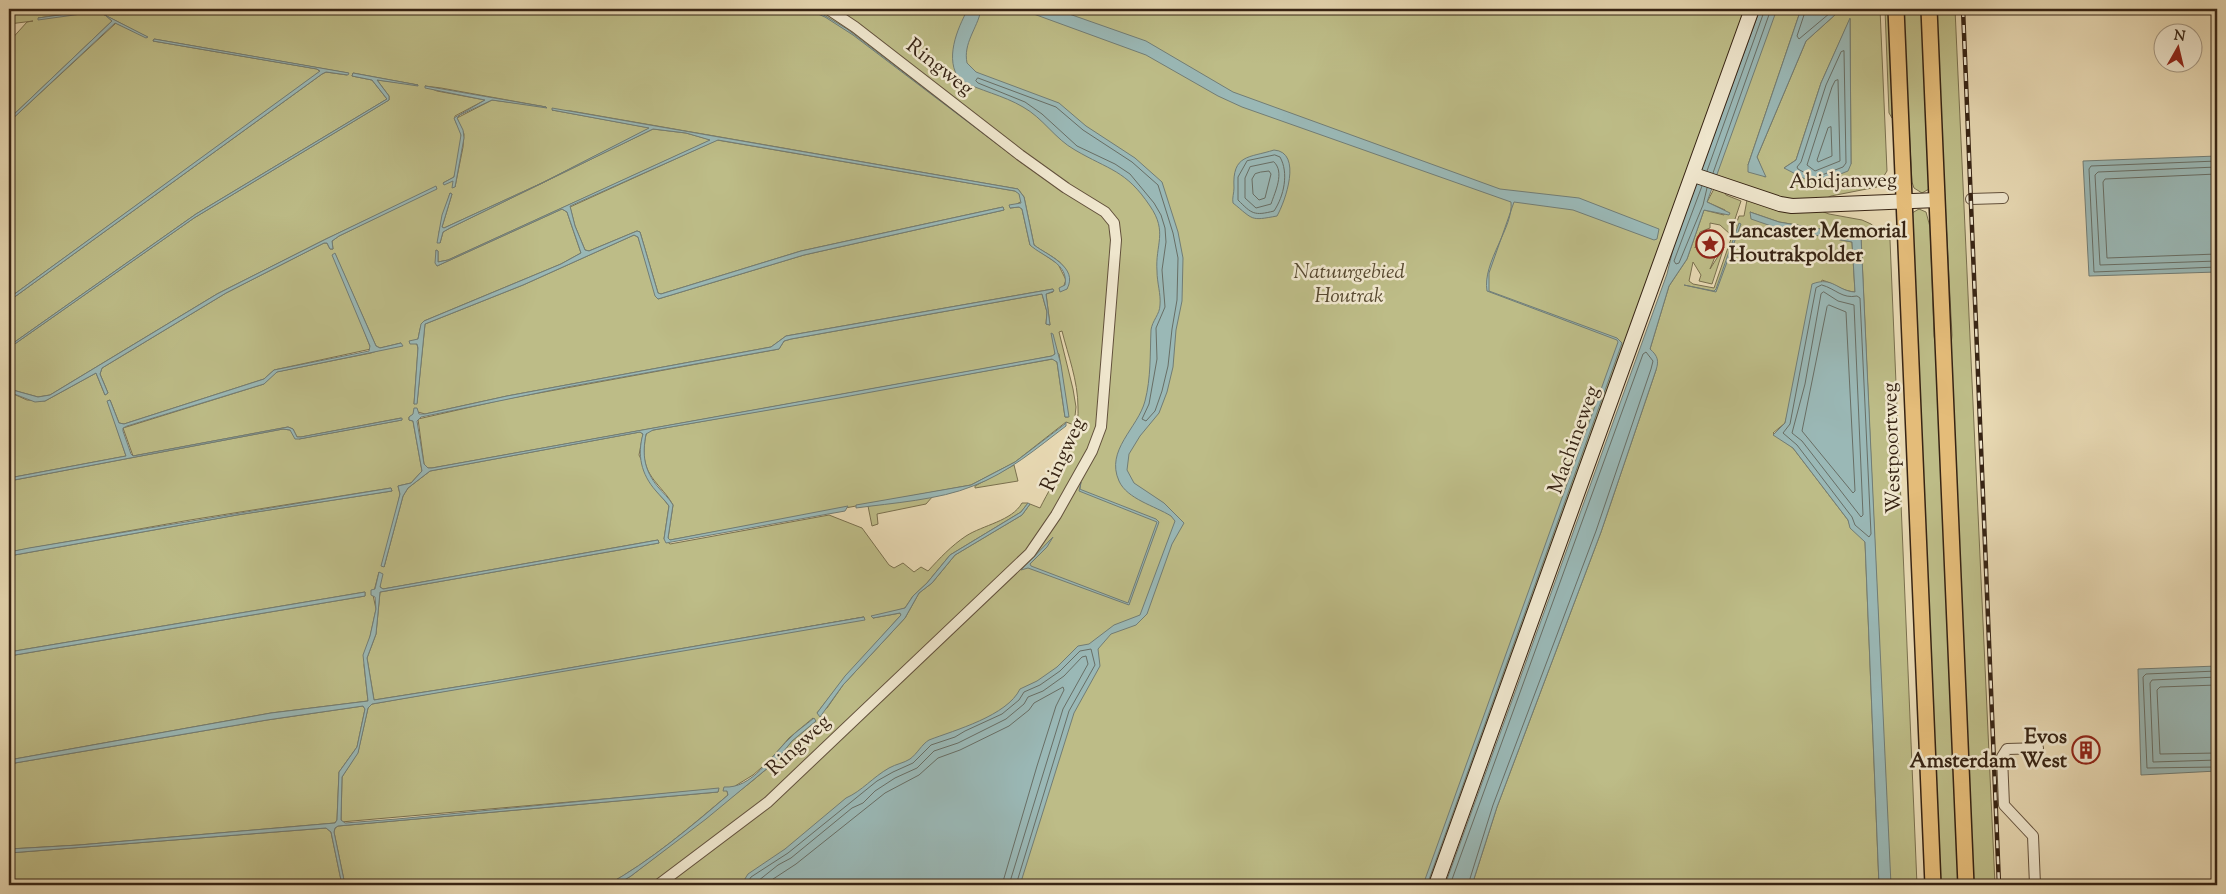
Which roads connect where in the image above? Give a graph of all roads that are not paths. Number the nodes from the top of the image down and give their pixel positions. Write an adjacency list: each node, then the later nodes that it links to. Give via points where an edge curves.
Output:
1 (828, 9): 11 (street, Ringweg, via 1020,156 1112,218 1116,240 1101,427 1092,451 1063,503 1030,552 774,796)
2 (1752, 9): 5 (street, Machineweg, via 1698,158)
3 (1896, 9): 9 (main road, Westpoortweg)
4 (1929, 9): 8 (main road)
5 (1696, 176): 9 (street, Abidjanweg, via 1792,206); 12 (street, Machineweg, via 1686,188)
6 (2003, 198): 7 (street)
7 (1971, 199)
8 (1937, 200): 9 (street, Abidjanweg); 14 (main road)
9 (1905, 201): 13 (main road, Westpoortweg)
10 (2038, 748): 15 (street, via 2007,750 2002,757 2004,805 2033,836)
11 (658, 885)
12 (1436, 885)
13 (1933, 885)
14 (1966, 885)
15 (2035, 885)

